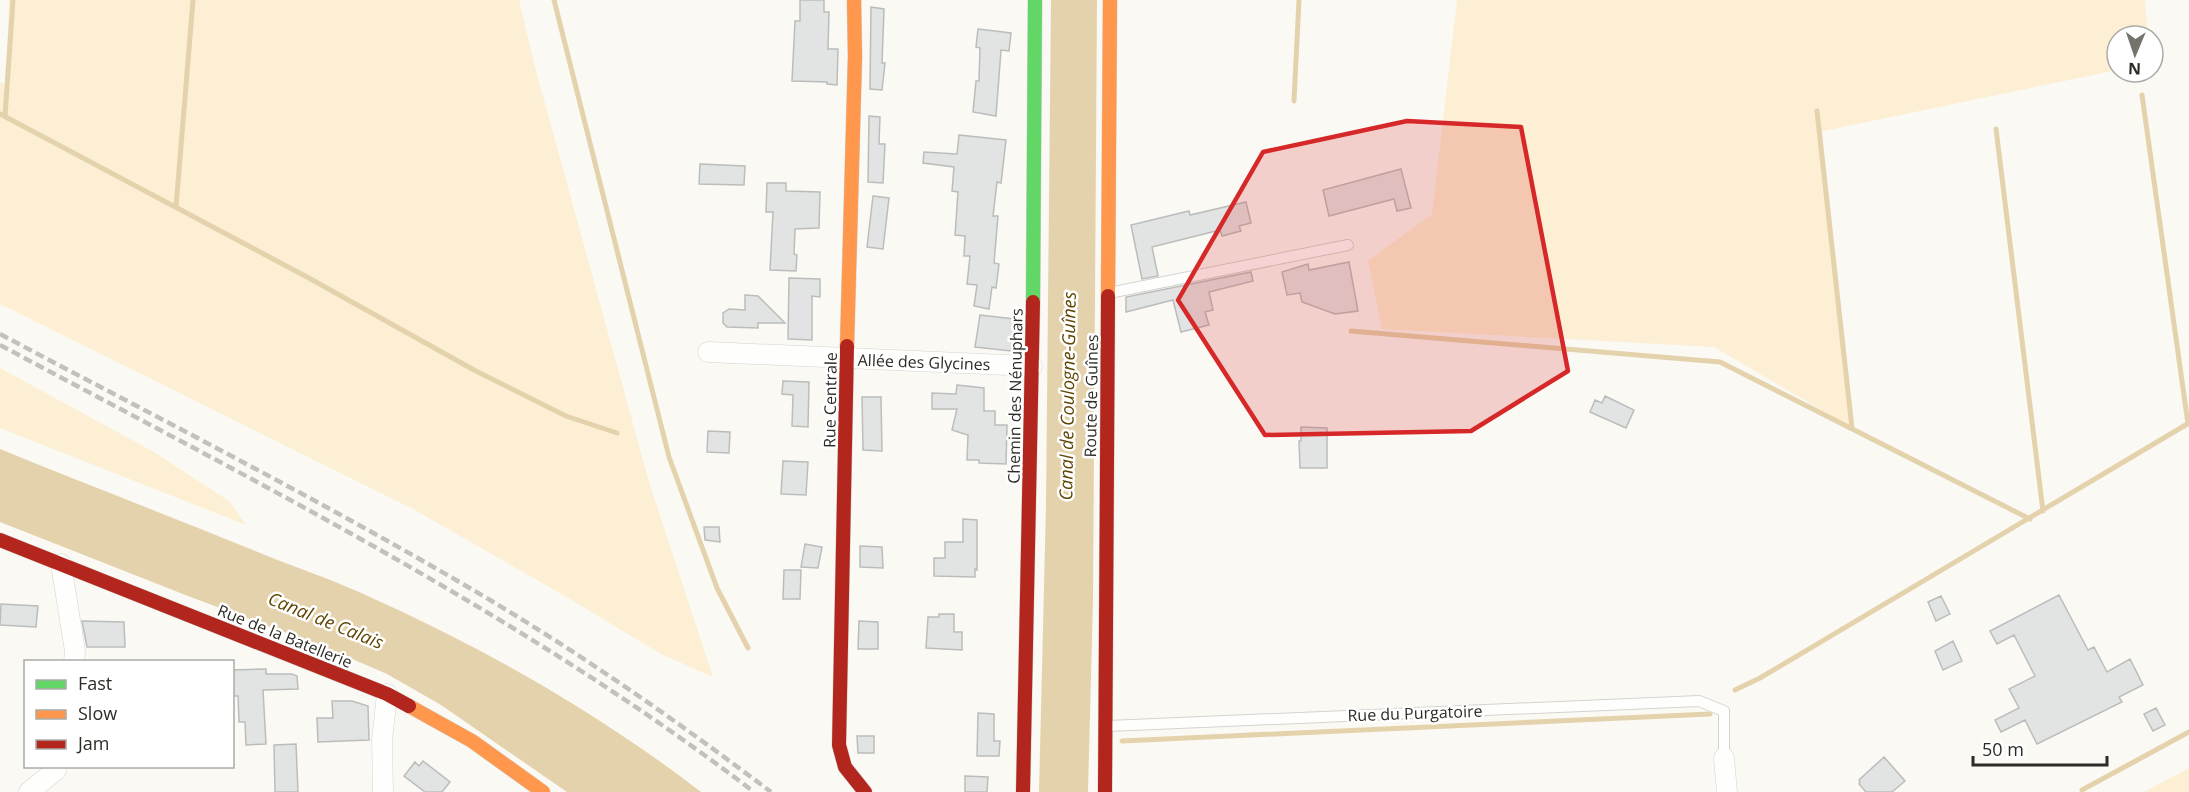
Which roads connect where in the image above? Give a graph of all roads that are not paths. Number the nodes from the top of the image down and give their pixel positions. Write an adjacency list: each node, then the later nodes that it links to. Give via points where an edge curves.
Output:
1 (854, 0): 7 (street, Rue Centrale)
2 (1035, 0): 8 (street, Chemin des Nénuphars)
3 (1110, 0): 5 (street, Route de Guînes)
4 (1348, 245): 5 (lane)
5 (1109, 293): 13 (street, Route de Guînes)
6 (708, 352): 7 (street, Allée des Glycines)
7 (848, 358): 8 (street, Allée des Glycines); 19 (street, Rue Centrale, via 839,747 842,764)
8 (1032, 366): 20 (street, Chemin des Nénuphars)
9 (0, 540): 10 (street, Rue de la Batellerie)
10 (61, 564): 11 (street); 12 (street, Rue de la Batellerie)
11 (74, 660)
12 (387, 694): 17 (street, via 382,740); 18 (street, Rue de la Batellerie, via 471,741)
13 (1105, 726): 14 (lane, Rue du Purgatoire, via 1700,702 1724,711); 21 (street, Route de Guînes)
14 (1724, 758): 22 (street)
15 (56, 768): 16 (street)
16 (29, 792)
17 (383, 792)
18 (543, 792)
19 (865, 792)
20 (1023, 792)
21 (1105, 792)
22 (1726, 792)

